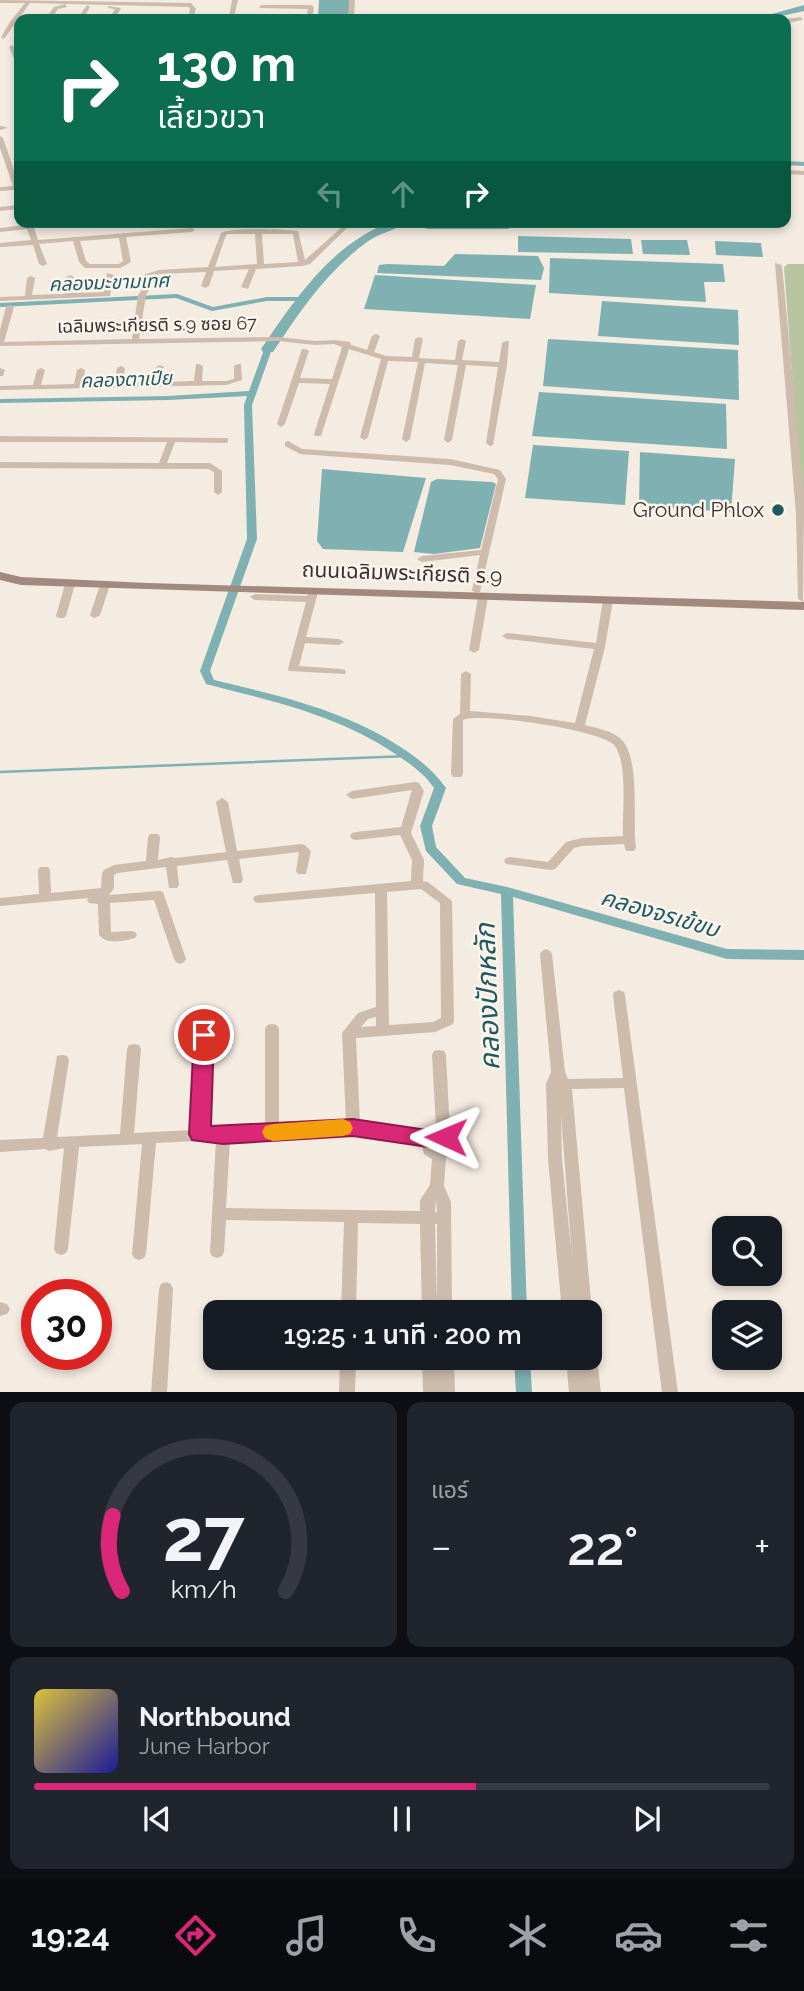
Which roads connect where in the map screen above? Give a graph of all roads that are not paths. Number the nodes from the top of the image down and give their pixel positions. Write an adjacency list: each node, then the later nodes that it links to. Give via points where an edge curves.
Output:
1 (105, 0): 5 (street)
2 (193, 2): 7 (street)
3 (0, 3): 4 (street)
4 (27, 3): 5 (street)
5 (73, 3): 6 (street); 10 (street); 11 (street, via 57,7)
6 (121, 3): 7 (street)
7 (166, 3)
8 (261, 3): 9 (street)
9 (311, 3)
10 (87, 7): 12 (street); 13 (street, via 117,7)
11 (52, 14)
12 (83, 14)
13 (114, 14)
14 (14, 22): 15 (street)
15 (4, 37)
16 (12, 47): 17 (street)
17 (14, 52)
18 (0, 138): 19 (street)
19 (14, 178)
20 (30, 228): 26 (street)
21 (344, 228): 29 (street)
22 (192, 229): 24 (street)
23 (258, 231): 29 (street, via 296,232); 31 (street); 32 (street, via 223,234)
24 (122, 235): 25 (street); 25 (street, via 127,262 120,266 88,266)
25 (76, 238): 26 (street)
26 (34, 242): 27 (street); 28 (street)
27 (0, 245)
28 (43, 264)
29 (302, 264): 31 (street)
30 (778, 265): 95 (street, via 801,514)
31 (257, 267): 32 (street); 37 (street)
32 (212, 268): 36 (street); 47 (street, via 150,275)
33 (110, 275): 38 (street, via 107,294)
34 (70, 276): 38 (street)
35 (32, 278): 39 (street)
36 (205, 286)
37 (245, 287)
38 (68, 296): 39 (street)
39 (28, 298): 40 (street)
40 (0, 299)
41 (10, 307): 42 (street)
42 (2, 328): 46 (street)
43 (376, 336): 51 (street)
44 (419, 339): 53 (street)
45 (462, 341): 54 (street)
46 (0, 342): 47 (street, เฉลิมพระเกียรติ ร.9 ซอย 67)
47 (135, 342): 49 (street, เฉลิมพระเกียรติ ร.9 ซอย 67, via 255,339)
48 (506, 343): 55 (street)
49 (348, 347): 51 (street, เฉลิมพระเกียรติ ร.9 ซอย 67); 63 (street)
50 (305, 351): 62 (street)
51 (370, 353): 52 (street, เฉลิมพระเกียรติ ร.9 ซอย 67)
52 (385, 358): 53 (street, เฉลิมพระเกียรติ ร.9 ซอย 67); 72 (street)
53 (419, 360): 54 (street, เฉลิมพระเกียรติ ร.9 ซอย 67); 74 (street)
54 (460, 363): 55 (street, เฉลิมพระเกียรติ ร.9 ซอย 67); 77 (street)
55 (503, 365): 78 (street)
56 (199, 366): 64 (street)
57 (239, 366): 64 (street, via 236,381)
58 (121, 368): 66 (street)
59 (160, 368): 65 (street)
60 (41, 370): 68 (street)
61 (81, 370): 69 (street)
62 (296, 380): 63 (street); 70 (street)
63 (334, 382): 71 (street)
64 (198, 384): 65 (street)
65 (157, 385): 66 (street)
66 (118, 386): 69 (street)
67 (0, 387): 68 (street)
68 (36, 387): 69 (street)
69 (78, 387)
70 (281, 425)
71 (318, 433)
72 (364, 437)
73 (0, 439): 75 (street)
74 (406, 439)
75 (172, 440): 76 (street); 81 (street)
76 (225, 440)
77 (448, 440)
78 (491, 443)
79 (288, 444): 83 (street, via 300,451 450,462 497,472 502,479)
80 (0, 465): 81 (street)
81 (162, 466): 82 (street, via 215,468)
82 (218, 492)
83 (485, 552): 84 (street); 91 (street)
84 (422, 559)
85 (0, 569): 88 (main road, ถนนเฉลิมพระเกียรติ ร.9, via 46,577)
86 (0, 576): 87 (main road, ถนนเฉลิมพระเกียรติ ร.9)
87 (70, 584): 89 (main road, ถนนเฉลิมพระเกียรติ ร.9); 97 (street)
88 (180, 584): 89 (main road, ถนนเฉลิมพระเกียรติ ร.9); 90 (main road, ถนนเฉลิมพระเกียรติ ร.9)
89 (105, 585): 96 (street)
90 (285, 587): 91 (main road, ถนนเฉลิมพระเกียรติ ร.9); 92 (main road, ถนนเฉลิมพระเกียรติ ร.9)
91 (480, 594): 92 (main road, ถนนเฉลิมพระเกียรติ ร.9); 94 (main road, ถนนเฉลิมพระเกียรติ ร.9); 95 (main road, ถนนเฉลิมพระเกียรติ ร.9); 102 (street)
92 (312, 595): 93 (street); 99 (street)
93 (255, 597)
94 (608, 600): 95 (main road, ถนนเฉลิมพระเกียรติ ร.9); 101 (street)
95 (804, 602)
96 (95, 615)
97 (61, 616)
98 (507, 636): 101 (street)
99 (302, 640): 100 (street); 103 (street, via 293,669)
100 (339, 642)
101 (600, 647): 106 (street)
102 (474, 650)
103 (341, 672)
104 (466, 674): 105 (street)
105 (461, 717): 106 (street, via 478,714); 107 (street)
106 (579, 727): 115 (street, via 612,738 621,748 628,777 629,844 570,845 551,866)
107 (457, 774)
108 (352, 794): 110 (street, via 415,786 418,790)
109 (222, 802): 113 (street)
110 (406, 830): 111 (street); 121 (street, via 418,860)
111 (356, 836)
112 (154, 837): 116 (street)
113 (233, 855): 114 (street); 118 (street, via 301,848 305,851); 119 (street)
114 (171, 860): 116 (street); 120 (street)
115 (510, 861)
116 (152, 863): 123 (street, via 110,871 104,892)
117 (44, 870): 123 (street)
118 (302, 871)
119 (237, 880)
120 (173, 885)
121 (417, 885): 122 (street); 134 (street, via 446,901 448,1021 435,1027)
122 (381, 887): 125 (street); 132 (street)
123 (44, 898): 126 (street)
124 (104, 899): 127 (street); 128 (street, via 105,935); 130 (street, via 159,895)
125 (259, 899)
126 (0, 902)
127 (0, 909)
128 (131, 935)
129 (547, 954): 140 (street)
130 (180, 959)
131 (619, 995): 141 (street)
132 (381, 1010): 134 (street); 135 (street, via 363,1016)
133 (272, 1029): 143 (street)
134 (383, 1030): 135 (street)
135 (349, 1033): 142 (street)
136 (204, 1035): 144 (street)
137 (134, 1049): 148 (street)
138 (439, 1055): 146 (street)
139 (62, 1060): 151 (street)
140 (559, 1080): 141 (street); 159 (street)
141 (628, 1083): 180 (street)
142 (353, 1127): 143 (street); 149 (street)
143 (272, 1132): 145 (street)
144 (200, 1134): 145 (street); 147 (street)
145 (223, 1135): 155 (street)
146 (443, 1135): 149 (street); 153 (street, via 450,1146)
147 (150, 1137): 148 (street); 162 (street)
148 (127, 1139): 150 (street)
149 (428, 1139): 153 (street, via 428,1149)
150 (72, 1143): 151 (street); 160 (street)
151 (49, 1145): 152 (street)
152 (0, 1146)
153 (439, 1153): 154 (street)
154 (437, 1186): 157 (street, via 427,1199); 158 (street)
155 (220, 1214): 156 (street); 161 (street)
156 (351, 1217): 157 (street); 164 (street)
157 (428, 1218): 158 (street); 165 (street)
158 (444, 1218): 166 (street)
159 (569, 1232): 167 (street); 168 (street)
160 (61, 1249)
161 (217, 1252)
162 (139, 1254)
163 (166, 1289): 174 (street)
164 (349, 1300)
165 (430, 1300)
166 (445, 1300)
167 (570, 1300)
168 (582, 1300)
169 (348, 1370): 175 (street)
170 (430, 1370): 176 (street)
171 (446, 1370): 177 (street)
172 (575, 1370): 178 (street)
173 (590, 1370): 179 (street)
174 (159, 1392)
175 (347, 1392)
176 (431, 1392)
177 (447, 1392)
178 (577, 1392)
179 (593, 1392)
180 (670, 1392)

